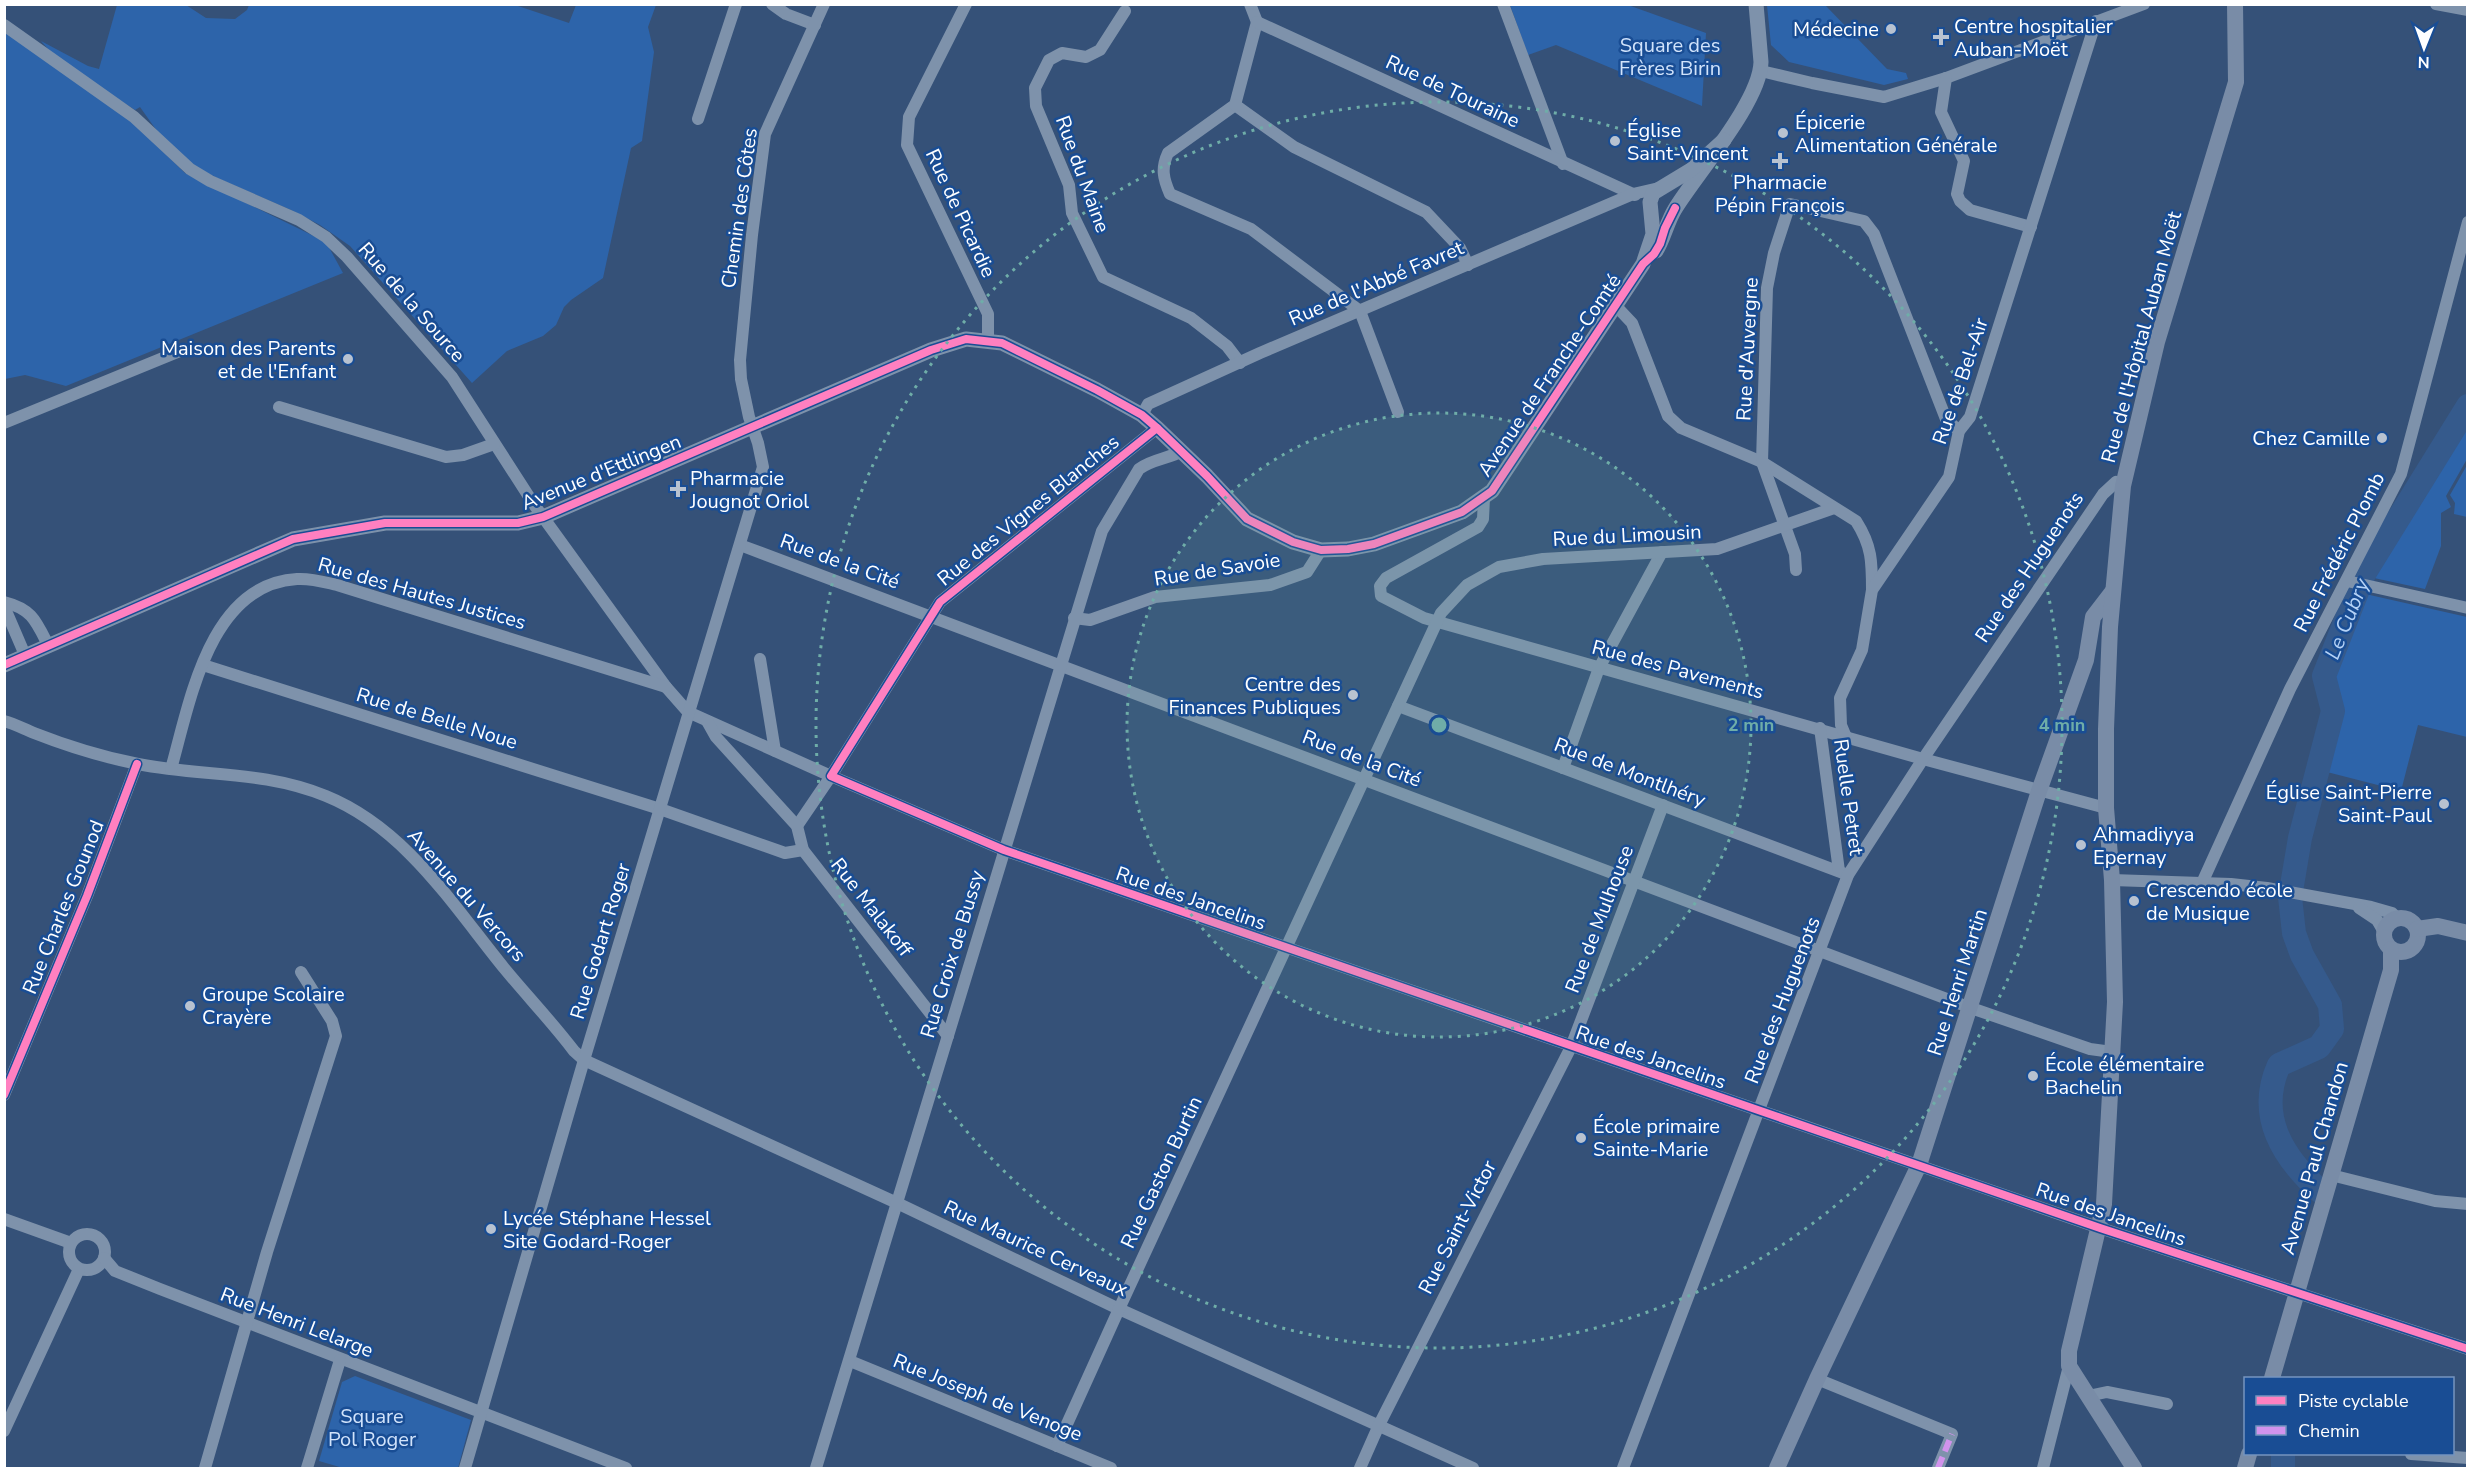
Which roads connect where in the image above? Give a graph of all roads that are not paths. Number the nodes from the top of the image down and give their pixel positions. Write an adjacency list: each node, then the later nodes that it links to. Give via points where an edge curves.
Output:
1 (736, 4): 20 (street)
2 (772, 4): 16 (street)
3 (824, 4): 16 (street, Chemin des Côtes)
4 (966, 4): 33 (street, Rue de Picardie, via 909,117 907,139 911,156 988,314)
5 (1250, 4): 14 (street)
6 (1503, 4): 22 (street)
7 (1756, 4): 17 (street)
8 (2144, 4): 13 (street)
9 (2235, 4): 46 (main road, Rue de l'Hôpital Auban Moët, via 2236,82 2157,342)
10 (2436, 4): 12 (street)
11 (1125, 10): 35 (street, Rue du Maine, via 1100,50 1086,57 1062,53 1049,60 1035,88 1036,106 1069,185 1072,213 1102,277 1191,318 1227,346)
12 (2468, 10)
13 (2096, 21): 18 (street); 28 (street, Rue de Bel-Air)
14 (1257, 22): 19 (street); 22 (street, Rue de Touraine)
15 (4, 25): 43 (street, Rue de la Source, via 134,117 190,169 299,220 326,237 440,361)
16 (814, 25): 40 (street, Chemin des Côtes, via 765,134 740,360)
17 (1761, 71): 18 (street, via 1884,97); 21 (street, Avenue de Franche-Comté)
18 (1946, 78): 28 (street, via 1941,112 1964,161 1957,194 1960,201 1970,210)
19 (1235, 105): 30 (street, via 1294,147 1426,212 1460,248); 32 (street, via 1168,153 1163,179 1170,194 1251,228)
20 (698, 119)
21 (1724, 140): 23 (street, Avenue de Franche-Comté, via 1691,170); 26 (street, Avenue de Franche-Comté)
22 (1563, 164): 24 (street, Rue de Touraine)
23 (1660, 188): 24 (street); 25 (street, Avenue de Franche-Comté, via 1651,197); 26 (street, via 1669,188 1676,194)
24 (1633, 194): 25 (street, Rue de Touraine); 30 (street, Rue de l'Abbé Favret)
25 (1651, 206): 26 (street, via 1657,213 1665,214); 29 (street, Avenue de Franche-Comté, via 1653,234)
26 (1676, 208): 29 (street, Avenue de Franche-Comté, via 1660,244)
27 (2468, 222): 55 (street, Rue Frédéric Plomb, via 2400,474)
28 (2031, 227): 42 (street, Rue de Bel-Air, via 1970,417)
29 (1643, 264): 31 (street, Avenue de Franche-Comté)
30 (1468, 265): 32 (street, Rue de l'Abbé Favret)
31 (1615, 305): 45 (street, via 1632,323 1668,416 1681,428); 47 (street, Avenue de Franche-Comté)
32 (1360, 311): 35 (street, Rue de l'Abbé Favret); 37 (street)
33 (988, 341): 38 (street, Avenue de Franche-Comté, via 1002,343); 40 (street, Avenue de Franche-Comté, via 966,339 944,344)
34 (180, 351): 39 (street)
35 (1239, 363): 38 (street, Rue de l'Abbé Favret, via 1148,404)
36 (279, 407): 43 (street, via 446,457)
37 (1398, 412)
38 (1142, 415): 41 (street, Avenue de Franche-Comté)
39 (4, 423)
40 (752, 426): 49 (street, Avenue d'Ettlingen); 51 (street, Rue Godart Roger, via 763,467)
41 (1157, 428): 44 (street, Avenue de Franche-Comté); 60 (street, Rue des Vignes Blanches, via 940,602)
42 (1959, 431): 45 (street, Rue d'Auvergne, via 1946,419 1874,234 1864,221 1790,204 1767,288); 56 (street, Rue de Bel-Air, via 1949,477)
43 (494, 444): 49 (street, Rue de la Source)
44 (1182, 451): 52 (street, Avenue de Franche-Comté, via 1247,519 1293,542); 61 (street, Rue Croix de Bussy, via 1148,462 1131,480 1102,531)
45 (1762, 462): 48 (street); 50 (street)
46 (2122, 486): 57 (main road, Rue de l'Hôpital Auban Moët); 79 (street, Rue des Huguenots, via 2115,482 2103,494)
47 (1484, 498): 52 (street, Avenue de Franche-Comté, via 1462,512 1374,544); 62 (street, Rue des Pavements, via 1483,519 1478,527 1386,578 1380,586 1381,597)
48 (1834, 508): 50 (street, Rue du Limousin); 56 (street, via 1856,521 1866,536)
49 (543, 517): 63 (street, Avenue d'Ettlingen, via 518,523 385,523 293,539); 70 (street, Rue de la Source)
50 (1785, 525): 53 (street, Rue du Limousin, via 1717,549); 54 (street, via 1796,554)
51 (740, 544): 60 (street, Rue de la Cité); 73 (street, Rue Godart Roger)
52 (1321, 550): 61 (street, Rue de Savoie, via 1307,572 1270,585 1155,597 1090,620)
53 (1662, 552): 62 (street, Rue du Limousin, via 1543,559 1499,567 1467,585); 69 (street)
54 (1796, 570)
55 (2350, 581): 59 (street); 95 (street, Rue Frédéric Plomb, via 2290,689)
56 (1872, 590): 77 (street, Rue de Bel-Air, via 1862,650 1840,698 1841,725)
57 (2113, 590): 85 (main road, Rue Henri Martin, via 2093,617 2086,660); 87 (main road, Rue de l'Hôpital Auban Moët)
58 (4, 604): 63 (street, via 20,606 32,616); 64 (street)
59 (2468, 608)
60 (930, 615): 68 (street, Rue de la Cité); 83 (street, Rue des Vignes Blanches)
61 (1074, 618): 68 (street, Rue Croix de Bussy)
62 (1437, 621): 69 (street, Rue des Pavements); 71 (street, Rue du Limousin)
63 (48, 645): 64 (street, Avenue d'Ettlingen)
64 (25, 655): 66 (street, Avenue d'Ettlingen)
65 (760, 659): 78 (street)
66 (4, 664)
67 (203, 665): 70 (street, Rue des Hautes Justices, via 225,621 243,600 276,582 307,579 338,585); 82 (street, Rue des Hautes Justices); 88 (street, Rue de Belle Noue)
68 (1061, 665): 84 (street, Rue de la Cité); 91 (street, Rue Croix de Bussy)
69 (1599, 668): 76 (street, Rue des Pavements); 81 (street)
70 (666, 687): 73 (street, Rue de la Source)
71 (1398, 706): 81 (street, Rue de Montlhéry); 84 (street, Rue du Limousin)
72 (4, 709): 75 (street, Avenue du Vercors)
73 (688, 712): 74 (street, Rue des Jancelins); 88 (street, Rue Godart Roger)
74 (706, 721): 78 (street, Rue des Jancelins); 89 (street)
75 (11, 723): 80 (street, Avenue du Vercors)
76 (1820, 728): 77 (street, Rue des Pavements); 92 (street, Ruelle Petret)
77 (1846, 736): 79 (street, Rue des Pavements)
78 (774, 751): 83 (street, Rue des Jancelins)
79 (1923, 759): 85 (street, Rue des Pavements); 92 (street, Rue des Huguenots)
80 (137, 764): 82 (street, Avenue du Vercors); 110 (street, Rue Charles Gounod)
81 (1563, 768): 86 (street, Rue de Montlhéry)
82 (171, 769): 109 (street, Avenue du Vercors, via 279,782 327,797 392,836)
83 (831, 776): 89 (street, Rue des Vignes Blanches); 91 (street, Rue des Jancelins)
84 (1364, 780): 94 (street, Rue de la Cité); 101 (street, Rue Gaston Burtin)
85 (2039, 791): 87 (street, Rue des Pavements); 105 (main road, Rue Henri Martin)
86 (1664, 806): 92 (street, Rue de Montlhéry); 94 (street, Rue de Mulhouse)
87 (2106, 808): 93 (main road, Rue de l'Hôpital Auban Moët)
88 (660, 809): 90 (street, Rue de Belle Noue, via 785,853); 109 (street, Rue Godart Roger)
89 (797, 826): 90 (street, Rue Malakoff)
90 (803, 850): 106 (street, Rue Malakoff)
91 (1004, 850): 101 (street, Rue des Jancelins); 106 (street, Rue Croix de Bussy)
92 (1844, 873): 103 (street, Rue des Huguenots)
93 (2112, 880): 95 (street); 108 (main road, Rue de l'Hôpital Auban Moët)
94 (1634, 881): 103 (street, Rue de la Cité); 107 (street, Rue de Mulhouse)
95 (2202, 883): 96 (street, via 2283,891)
96 (2356, 905): 97 (street, via 2380,909); 99 (street, via 2378,920)
97 (2397, 918): 98 (main road, via 2412,921); 99 (main road)
98 (2417, 929): 100 (main road, via 2438,926); 102 (main road, via 2419,937 2413,947 2402,952)
99 (2384, 932): 102 (main road)
100 (2468, 933)
101 (1287, 949): 107 (street, Rue des Jancelins); 122 (street, Rue Gaston Burtin)
102 (2391, 949): 113 (main road, Avenue Paul Chandon, via 2391,970)
103 (1820, 951): 105 (street, Rue de la Cité); 111 (street, Rue des Huguenots)
104 (301, 972): 123 (street, via 332,1021 336,1036 270,1241)
105 (1971, 1008): 108 (street, Rue de la Cité, via 2090,1049); 112 (main road, Rue Henri Martin)
106 (948, 1036): 114 (street, Rue Croix de Bussy)
107 (1571, 1047): 111 (street, Rue des Jancelins); 133 (street, Rue Saint-Victor)
108 (2112, 1052): 117 (main road, Rue de l'Hôpital Auban Moët)
109 (584, 1060): 114 (street, Rue Maurice Cerveaux); 132 (street, Rue Godart Roger)
110 (4, 1095)
111 (1757, 1110): 112 (street, Rue des Jancelins); 146 (street, Rue des Huguenots)
112 (1919, 1165): 117 (street, Rue des Jancelins); 129 (main road, Rue Henri Martin)
113 (2331, 1175): 115 (street, via 2434,1201); 121 (main road, Avenue Paul Chandon)
114 (897, 1203): 122 (street, Rue Maurice Cerveaux); 126 (street, Rue Croix de Bussy)
115 (2468, 1204)
116 (4, 1219): 118 (street)
117 (2100, 1228): 121 (street, Rue des Jancelins); 127 (main road, Rue de l'Hôpital Auban Moët, via 2069,1351)
118 (71, 1244): 119 (street, via 80,1236 97,1237 104,1246); 120 (street, via 71,1261)
119 (104, 1258): 120 (street, via 97,1268); 123 (street, Rue Henri Lelarge, via 115,1271)
120 (79, 1269): 134 (street)
121 (2297, 1293): 124 (street, Rue des Jancelins); 128 (main road, Avenue Paul Chandon)
122 (1119, 1308): 133 (street, Rue Maurice Cerveaux); 135 (street, Rue Gaston Burtin)
123 (248, 1324): 125 (street, Rue Henri Lelarge); 138 (street)
124 (2468, 1349)
125 (340, 1360): 132 (street, Rue Henri Lelarge); 139 (street)
126 (850, 1361): 135 (street, Rue Joseph de Venoge); 142 (street, Rue Croix de Bussy)
127 (2069, 1366): 130 (main road); 149 (street, Rue de l'Hôpital Auban Moët)
128 (2272, 1377)
129 (1817, 1379): 147 (main road, Rue Henri Martin); 148 (street, via 1952,1434)
130 (2088, 1396): 131 (street, via 2107,1392); 150 (main road)
131 (2167, 1404)
132 (481, 1413): 140 (street, Rue Godart Roger); 141 (street, Rue Henri Lelarge)
133 (1379, 1425): 144 (street, Rue Saint-Victor); 145 (street, Rue Maurice Cerveaux)
134 (4, 1431)
135 (1057, 1446): 143 (street, Rue Joseph de Venoge)
136 (2425, 1455): 137 (street)
137 (2468, 1458)
138 (205, 1468)
139 (307, 1468)
140 (465, 1468)
141 (626, 1468)
142 (816, 1468)
143 (1112, 1468)
144 (1359, 1468)
145 (1473, 1468)
146 (1623, 1468)
147 (1778, 1468)
148 (1938, 1468)
149 (2043, 1468)
150 (2134, 1468)

